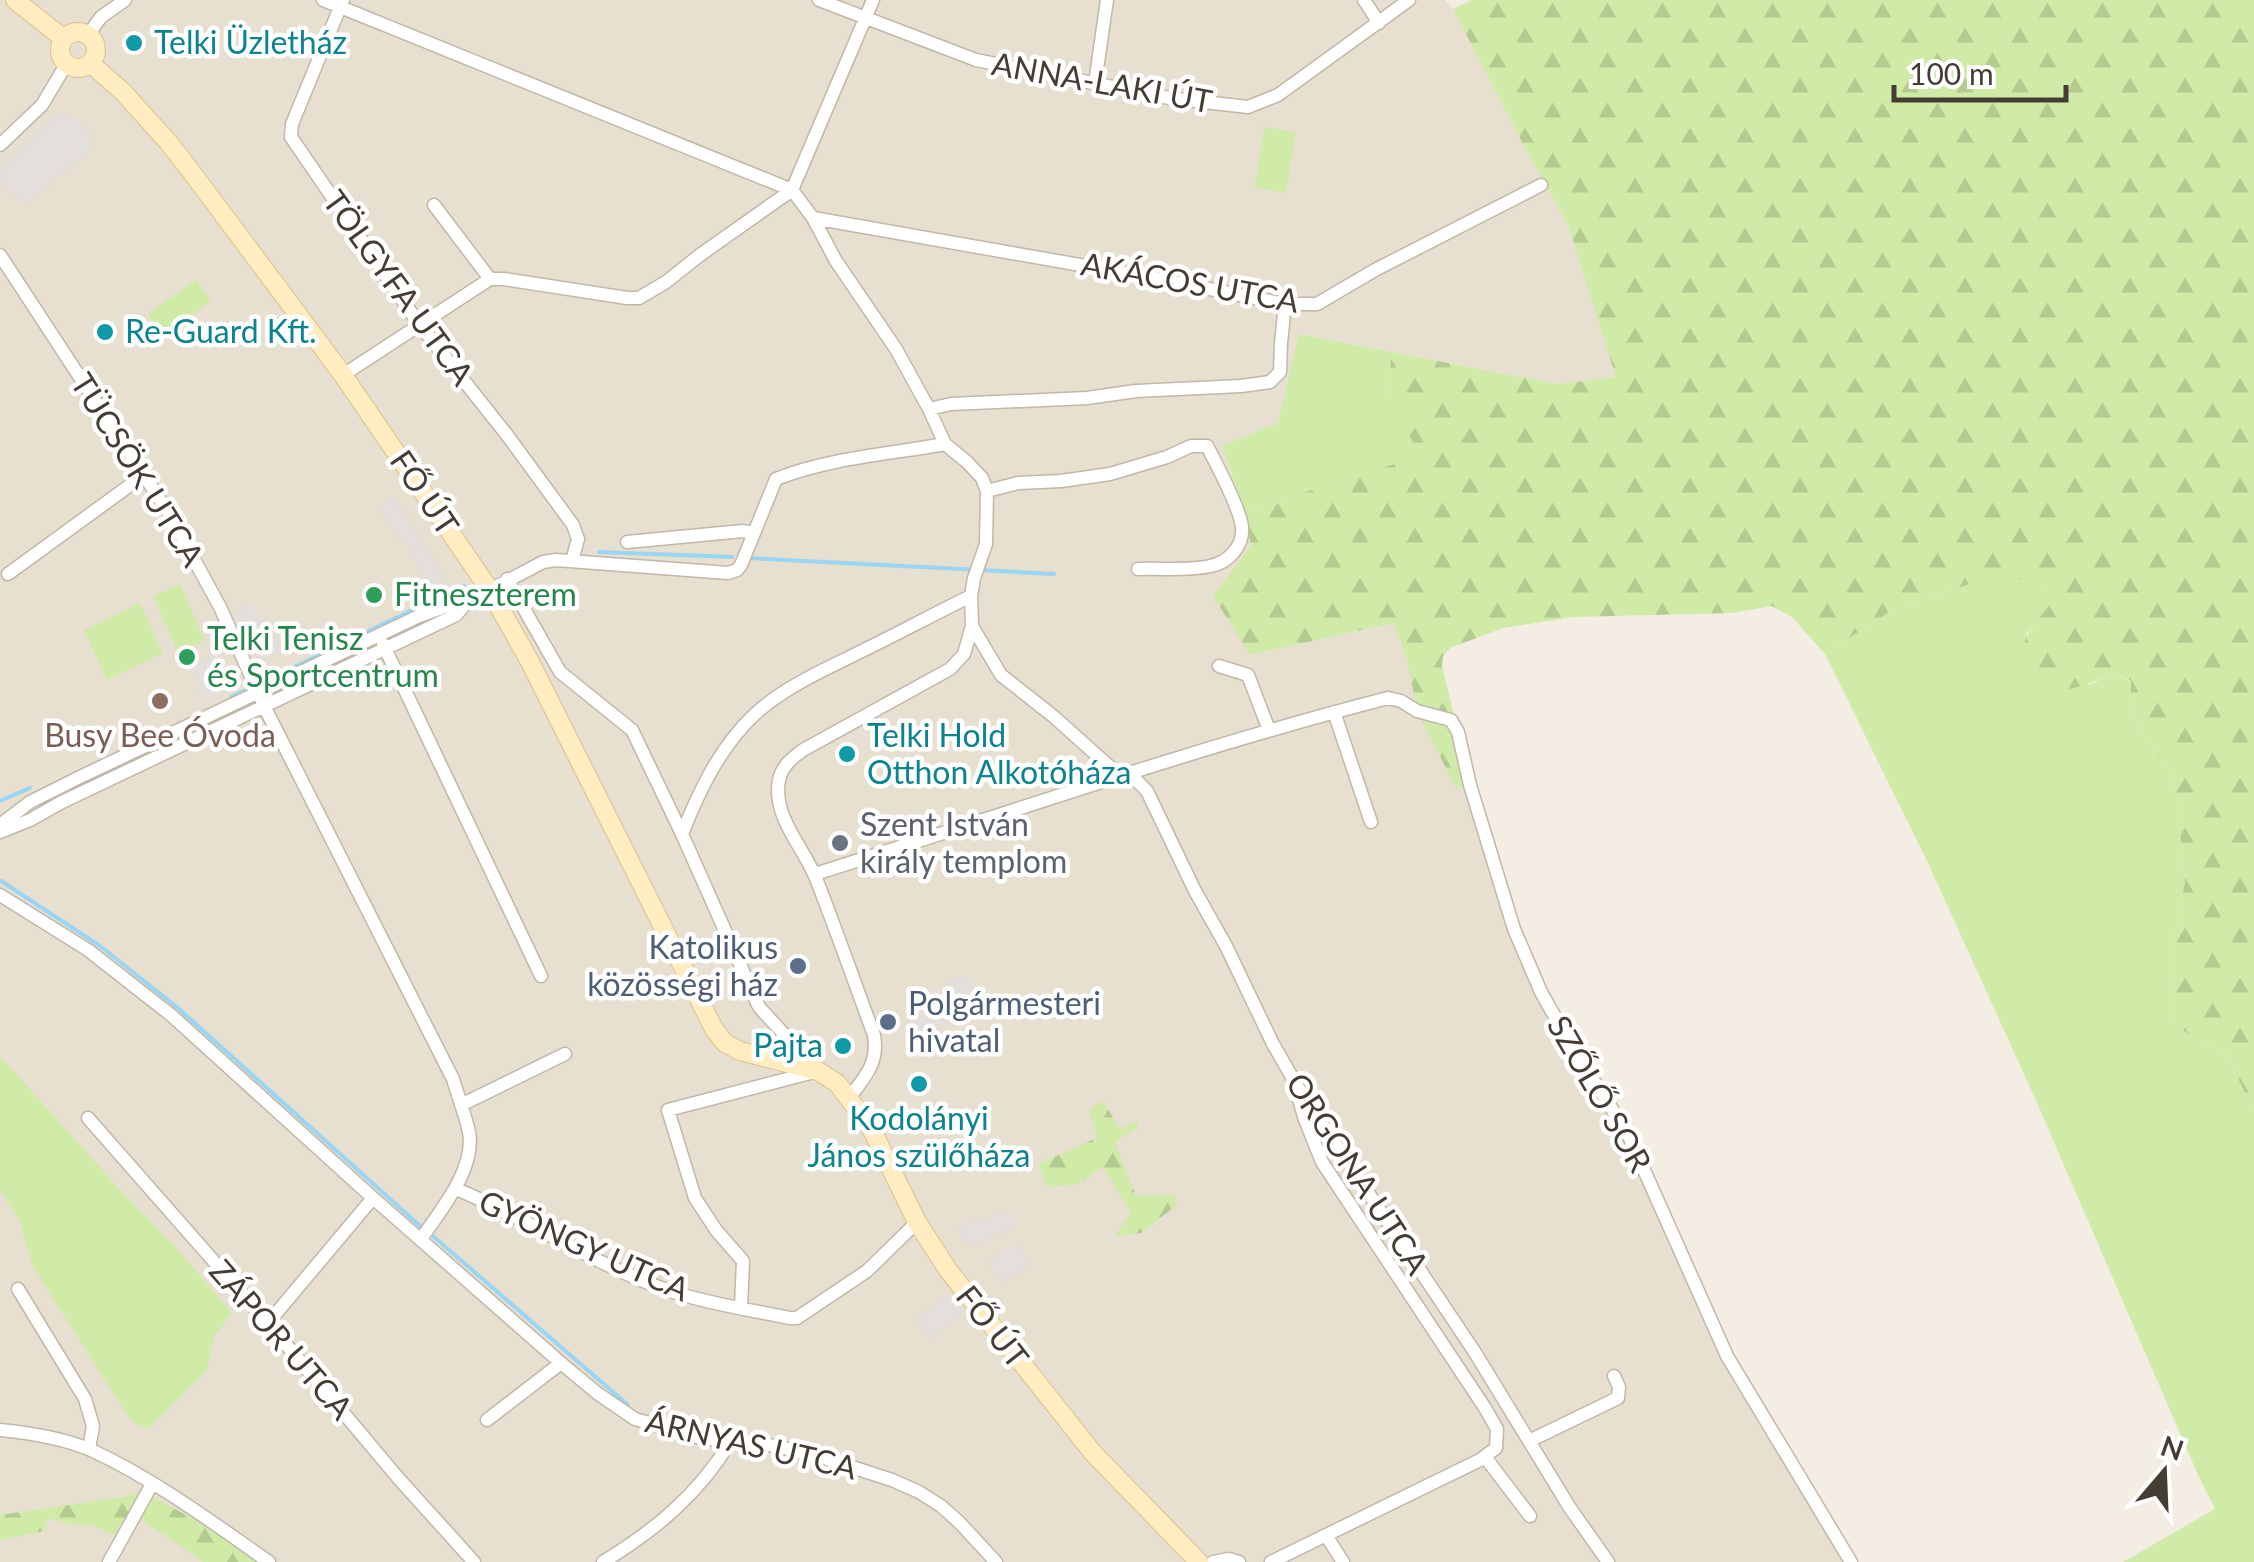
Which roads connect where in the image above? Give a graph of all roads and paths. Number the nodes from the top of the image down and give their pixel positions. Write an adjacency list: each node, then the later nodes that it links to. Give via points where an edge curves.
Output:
1 (16, 0): 13 (main road)
2 (125, 0): 12 (street)
3 (323, 0): 9 (street)
4 (819, 0): 10 (street, ANNA-LAKI ÚT)
5 (873, 0): 10 (street)
6 (1107, 0): 16 (street)
7 (1364, 0): 11 (street)
8 (1409, 0): 11 (street, ANNA-LAKI ÚT)
9 (342, 3): 19 (street); 25 (street, TÖLGYFA UTCA, via 291,137)
10 (866, 19): 16 (street, ANNA-LAKI ÚT, via 976,60); 19 (street)
11 (1379, 23): 16 (street, ANNA-LAKI ÚT, via 1278,95 1248,107)
12 (88, 35): 13 (main road, via 72,32); 15 (main road, via 96,48)
13 (64, 39): 14 (main road)
14 (66, 63): 15 (main road); 17 (street, via 42,105)
15 (90, 63): 26 (main road, FŐ ÚT, via 168,142)
16 (1094, 84)
17 (0, 145)
18 (1540, 185): 24 (street, AKÁCOS UTCA, via 1317,304)
19 (792, 190): 21 (street); 23 (street, via 639,298)
20 (434, 205): 23 (street)
21 (813, 218): 24 (street, AKÁCOS UTCA); 27 (street)
22 (0, 256): 29 (street, TÜCSÖK UTCA)
23 (490, 280): 25 (street)
24 (1285, 304): 27 (street, via 1280,372 1270,382)
25 (419, 324): 26 (street); 33 (street, TÖLGYFA UTCA, via 573,525 578,539)
26 (342, 374): 37 (main road, FŐ ÚT)
27 (929, 410): 28 (street)
28 (945, 444): 30 (street); 31 (street, via 776,479)
29 (144, 475): 35 (street); 42 (street, TÜCSÖK UTCA, via 192,553)
30 (987, 491): 34 (street, via 1110,474 1208,446 1242,526 1240,544 1210,566); 38 (street, via 986,544)
31 (753, 533): 32 (street); 33 (street, via 741,565 728,573)
32 (627, 542)
33 (572, 560): 36 (street, via 543,562)
34 (1138, 569)
35 (8, 574)
36 (507, 579): 37 (street); 51 (street, FŐ ÚT, via 560,672 632,730)
37 (489, 590): 40 (street, via 456,615); 56 (main road, FŐ ÚT, via 714,1029 740,1051)
38 (971, 596): 39 (street); 51 (street, via 776,696 733,738)
39 (972, 626): 46 (street, ORGONA UTCA, via 1001,675); 52 (street, via 964,654 950,669 787,762 780,801)
40 (382, 642): 42 (street); 43 (street); 54 (street)
41 (1218, 666): 45 (street, via 1248,675)
42 (258, 693): 43 (street, TÜCSÖK UTCA); 47 (street, via 80,777)
43 (265, 708): 47 (street); 59 (street, via 453,1079)
44 (1334, 712): 45 (street); 48 (street); 90 (street, SZŐLŐ SOR, via 1388,698 1451,720 1514,929 1541,992 1628,1134 1727,1356)
45 (1269, 730): 46 (street)
46 (1124, 774): 52 (street); 57 (street, ORGONA UTCA, via 1147,791)
47 (59, 796): 49 (street, via 30,802); 50 (street, via 30,820)
48 (1371, 822)
49 (0, 824)
50 (0, 832)
51 (682, 834): 56 (street, FŐ ÚT, via 760,1007)
52 (815, 874): 58 (street, via 877,1050 874,1066)
53 (0, 895): 62 (street, ÁRNYAS UTCA, via 88,950 171,1014)
54 (541, 976)
55 (565, 1054): 59 (street)
56 (818, 1071): 58 (main road, FŐ ÚT); 66 (street, via 668,1110 696,1198 743,1261)
57 (1300, 1091): 72 (street, ORGONA UTCA); 75 (street, via 1322,1162 1497,1429)
58 (849, 1098): 63 (main road, FŐ ÚT)
59 (460, 1105): 61 (street, via 470,1137)
60 (88, 1118): 67 (street, ZÁPOR UTCA)
61 (456, 1189): 64 (street); 66 (street, GYÖNGY UTCA, via 669,1290)
62 (372, 1198): 64 (street, ÁRNYAS UTCA); 67 (street)
63 (917, 1222): 66 (street, GYÖNGY UTCA, via 867,1271 797,1318); 84 (main road, FŐ ÚT, via 1061,1416)
64 (421, 1239): 68 (street, ÁRNYAS UTCA)
65 (18, 1289): 74 (street, via 86,1399)
66 (742, 1307)
67 (268, 1323): 81 (street, ZÁPOR UTCA)
68 (561, 1363): 70 (street); 73 (street, ÁRNYAS UTCA, via 635,1419)
69 (1614, 1376): 72 (street, via 1618,1398)
70 (486, 1420)
71 (0, 1430): 74 (street)
72 (1528, 1441): 89 (street, ORGONA UTCA)
73 (730, 1442): 82 (street, via 666,1518); 83 (street, ÁRNYAS UTCA, via 808,1454 919,1492)
74 (88, 1449): 76 (street)
75 (1490, 1452): 77 (street); 78 (street)
76 (152, 1484): 79 (street); 80 (street)
77 (1530, 1516)
78 (1327, 1536): 87 (street); 88 (street)
79 (109, 1562)
80 (269, 1562)
81 (474, 1562)
82 (603, 1562)
83 (996, 1562)
84 (1199, 1562)
85 (1213, 1562): 86 (street)
86 (1239, 1562)
87 (1275, 1562)
88 (1343, 1562)
89 (1608, 1562)
90 (1850, 1562)

